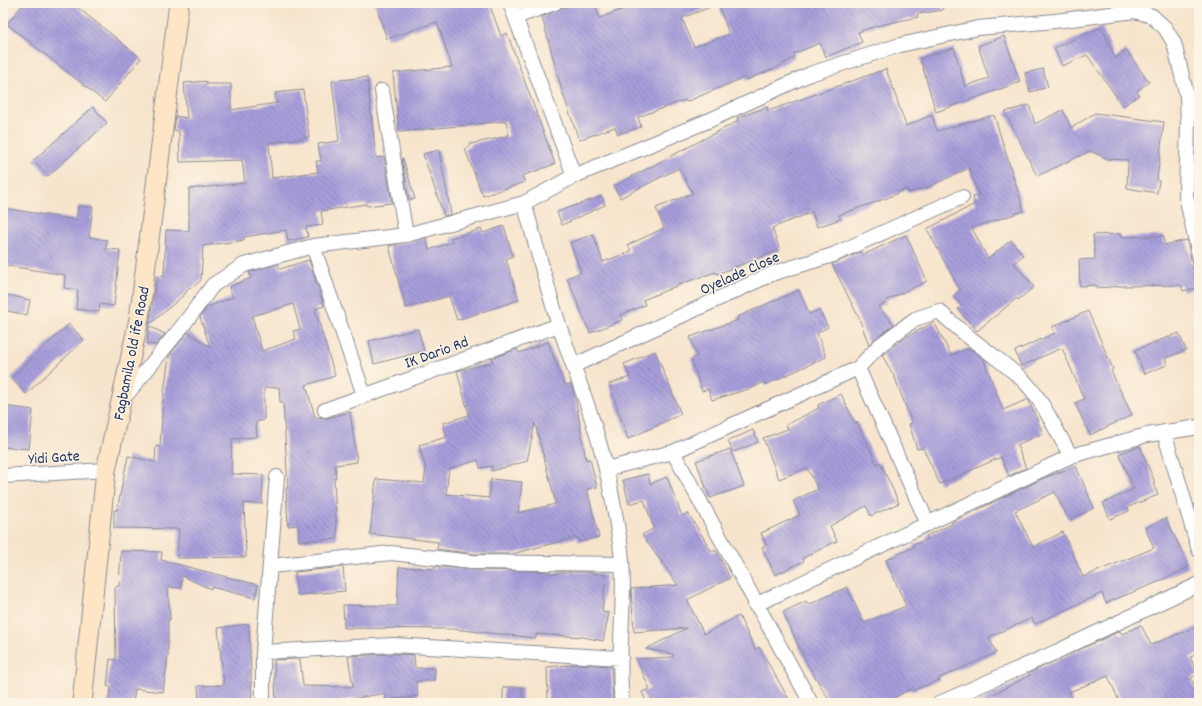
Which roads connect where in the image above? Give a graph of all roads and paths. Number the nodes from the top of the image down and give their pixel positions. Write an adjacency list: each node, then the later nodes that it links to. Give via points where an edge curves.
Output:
1 (179, 3): 17 (street, Fagbamila old ife Road, via 144,285)
2 (510, 3): 5 (street)
3 (555, 3): 5 (street)
4 (1135, 7): 7 (street, via 1055,21 978,28 900,45 810,74 710,120); 12 (street, via 1152,16 1165,28 1174,43 1187,96 1186,196)
5 (516, 18): 7 (street)
6 (382, 91): 10 (street)
7 (574, 176): 9 (street)
8 (962, 197): 14 (street, Oyelade Close, via 833,255 774,272)
9 (524, 203): 10 (street); 13 (street)
10 (406, 235): 11 (street)
11 (313, 246): 16 (street); 17 (street, via 244,266 213,285)
12 (1199, 255)
13 (559, 325): 14 (street); 16 (street, IK Dario Rd)
14 (574, 365): 23 (street)
15 (858, 368): 21 (street); 22 (street, via 880,345 916,319 939,311 1024,382 1036,397); 27 (street)
16 (364, 394): 18 (street, IK Dario Rd)
17 (121, 401): 24 (street, Fagbamila old ife Road)
18 (325, 410)
19 (1199, 427): 20 (street)
20 (1164, 432): 22 (street); 28 (street)
21 (673, 452): 23 (street); 32 (street)
22 (1070, 456): 27 (street)
23 (606, 469): 29 (street)
24 (106, 470): 25 (street, Yidi Gate); 35 (street, Fagbamila old ife Road)
25 (3, 476)
26 (277, 477): 30 (street)
27 (928, 524): 32 (street)
28 (1199, 550)
29 (622, 564): 30 (street, via 473,562 391,553); 34 (street)
30 (271, 566): 33 (street)
31 (1199, 584): 39 (street, via 1056,652)
32 (756, 605): 38 (street)
33 (263, 652): 34 (street, via 393,645); 36 (street)
34 (621, 658): 37 (street, via 619,675)
35 (82, 703)
36 (263, 703)
37 (622, 703)
38 (811, 703)
39 (940, 703)

